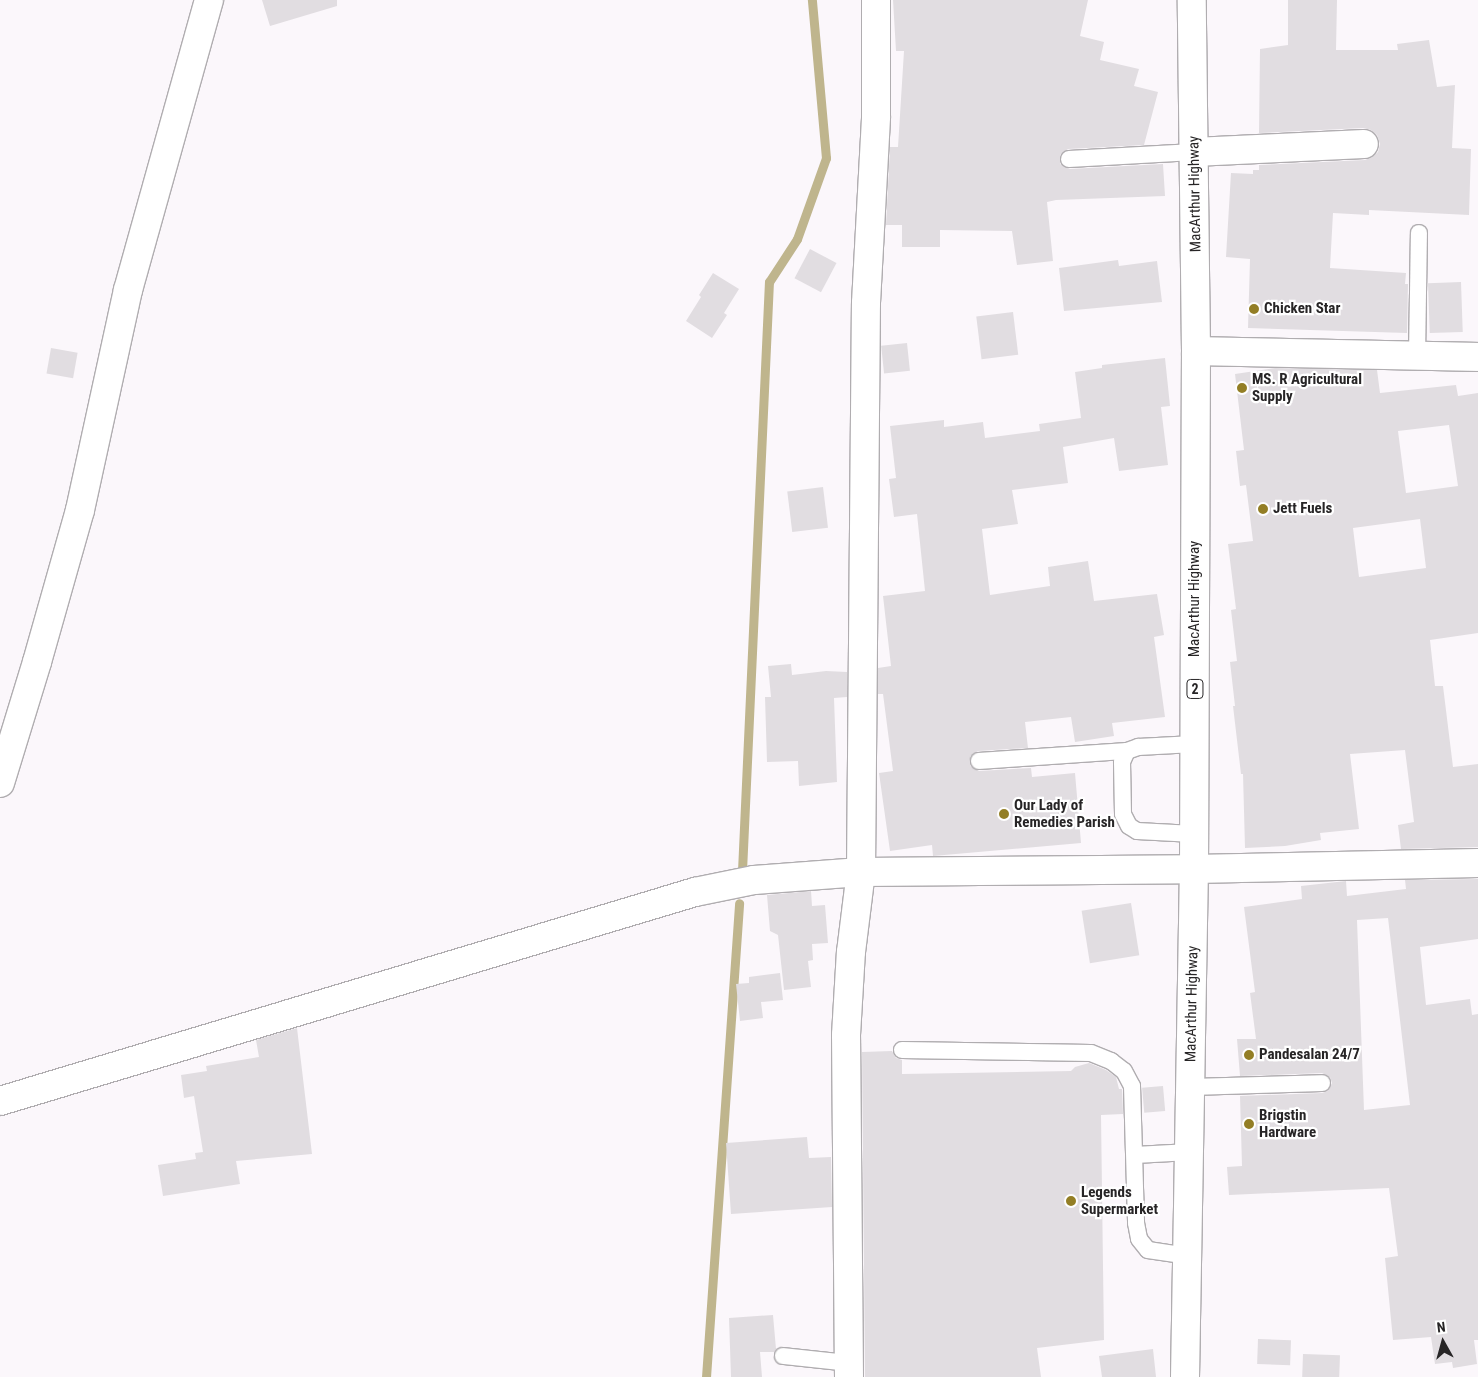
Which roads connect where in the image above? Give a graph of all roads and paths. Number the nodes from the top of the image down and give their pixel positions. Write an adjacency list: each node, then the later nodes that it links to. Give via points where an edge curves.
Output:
1 (209, 0): 14 (main road, via 128,290 80,510)
2 (876, 0): 18 (main road, via 876,126 866,303)
3 (1192, 0): 5 (main road, MacArthur Highway / 2)
4 (1364, 144): 5 (main road)
5 (1194, 152): 6 (lane); 8 (main road, MacArthur Highway / 2)
6 (1069, 159)
7 (1419, 233): 9 (lane)
8 (1196, 351): 9 (main road); 11 (main road, MacArthur Highway / 2)
9 (1417, 356): 10 (main road)
10 (1478, 357)
11 (1194, 744): 12 (lane, via 1138,747); 15 (main road, MacArthur Highway / 2)
12 (1127, 751): 13 (lane); 15 (lane, via 1122,762 1123,814 1129,826 1137,832)
13 (979, 761)
14 (0, 783)
15 (1194, 834): 17 (main road, MacArthur Highway / 2)
16 (1478, 863): 17 (main road)
17 (1194, 869): 18 (main road); 21 (main road, MacArthur Highway / 2)
18 (862, 872): 22 (main road, via 754,880 695,892); 27 (main road, via 850,952 846,1035)
19 (902, 1050): 24 (lane, via 1091,1053 1110,1061 1124,1070 1132,1086)
20 (1322, 1082): 21 (lane)
21 (1191, 1087): 23 (main road, MacArthur Highway / 2)
22 (0, 1101)
23 (1190, 1152): 24 (lane); 25 (main road, MacArthur Highway / 2)
24 (1135, 1156): 25 (lane, via 1139,1239 1148,1250)
25 (1188, 1256): 28 (main road, MacArthur Highway / 2)
26 (783, 1356): 27 (lane)
27 (849, 1370)
28 (1185, 1377)

